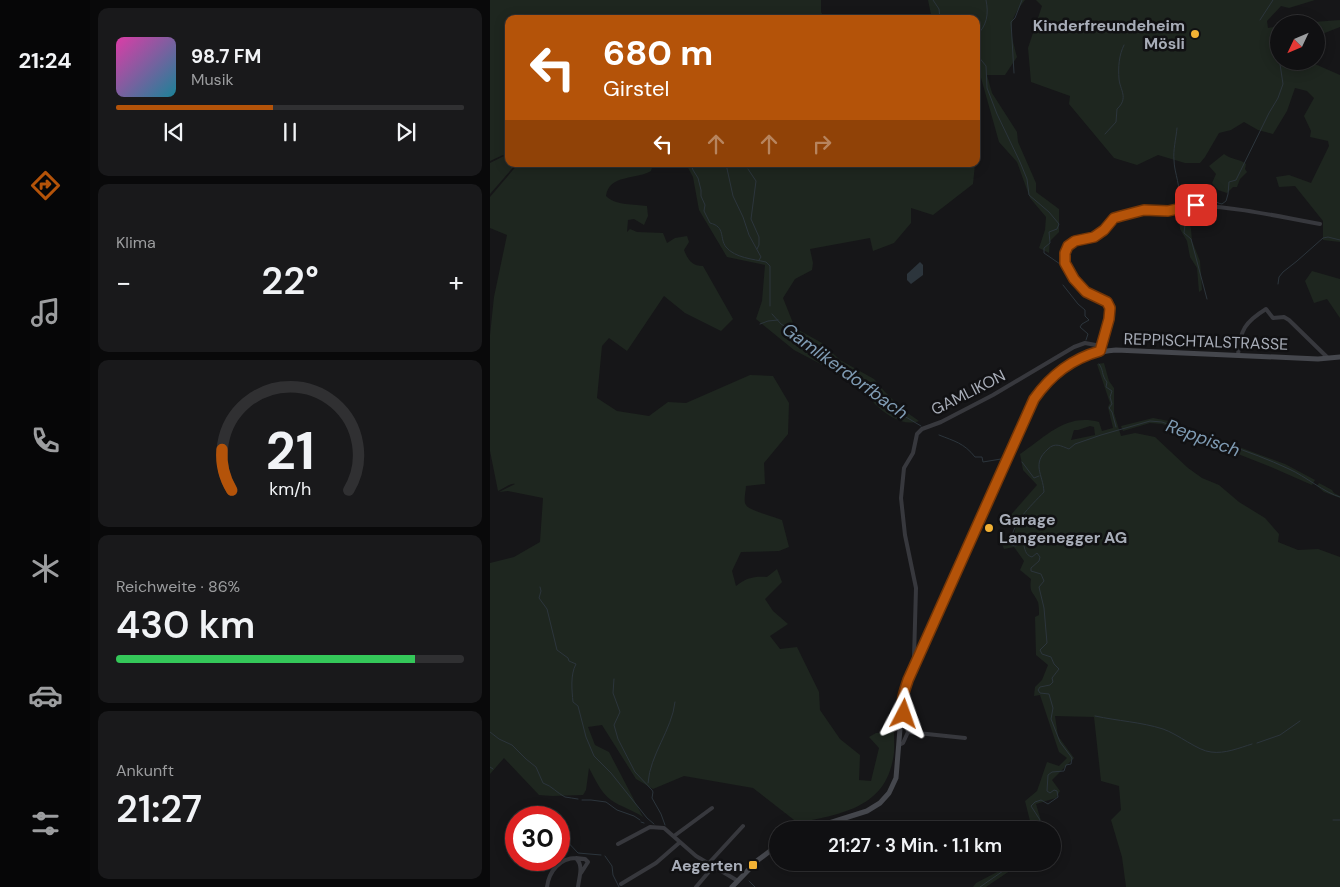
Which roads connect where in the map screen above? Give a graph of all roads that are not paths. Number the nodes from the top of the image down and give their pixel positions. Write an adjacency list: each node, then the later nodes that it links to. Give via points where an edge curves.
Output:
1 (1320, 224): 2 (street, via 1196,205 1168,211 1144,210 1114,218 1104,230 1094,237 1075,241 1065,253 1065,263 1074,279 1086,292 1107,302 1110,308)
2 (1100, 349): 3 (main road, REPPISCHTALSTRASSE); 6 (main road, REPPISCHTALSTRASSE, via 1064,367 1034,399); 6 (street, GAMLIKON, via 1085,343 1074,347 993,395 917,434 904,468 901,498 916,588 914,658)
3 (1238, 355): 5 (main road, REPPISCHTALSTRASSE); 5 (street, via 1247,322 1266,309 1273,318 1289,320)
4 (1340, 357): 5 (main road, REPPISCHTALSTRASSE)
5 (1328, 358)
6 (917, 661): 7 (main road, REPPISCHTALSTRASSE)
7 (902, 709): 8 (street); 10 (main road, REPPISCHTALSTRASSE)
8 (908, 732): 9 (street); 10 (street)
9 (965, 738)
10 (899, 745): 12 (main road, REPPISCHTALSTRASSE, via 897,767 889,793 867,811)
11 (712, 808): 14 (street)
12 (835, 821)
13 (743, 826): 19 (street)
14 (674, 836): 15 (street); 16 (street, via 664,828 650,827)
15 (679, 843): 19 (street); 23 (street, via 656,863)
16 (618, 844)
17 (769, 852): 22 (main road)
18 (576, 858): 21 (street); 21 (street, via 585,858 588,862); 24 (street, via 563,860 549,877)
19 (708, 864): 20 (street)
20 (713, 866): 22 (street); 26 (street)
21 (581, 873): 25 (street)
22 (738, 880): 27 (main road)
23 (622, 884)
24 (547, 887)
25 (578, 887)
26 (696, 887)
27 (732, 887)

